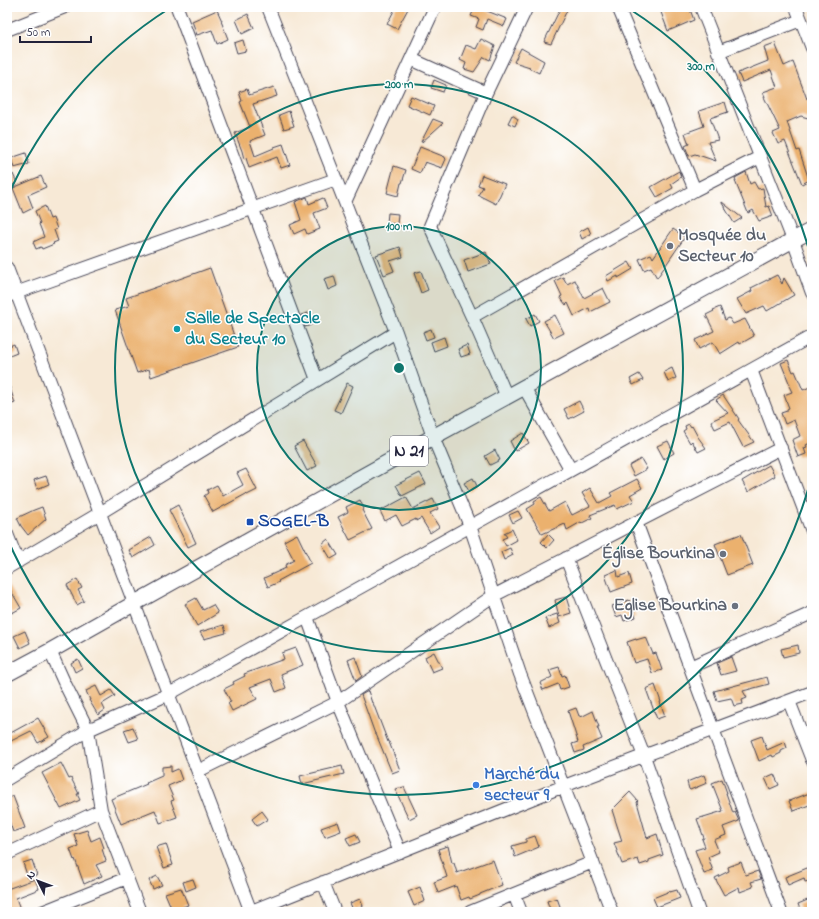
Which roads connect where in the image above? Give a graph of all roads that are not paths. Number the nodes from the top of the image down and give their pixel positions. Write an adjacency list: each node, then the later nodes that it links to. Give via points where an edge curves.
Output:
1 (65, 7): 10 (street)
2 (177, 7): 19 (street)
3 (268, 7): 16 (street)
4 (435, 7): 13 (street)
5 (527, 7): 14 (street)
6 (618, 7): 17 (street)
7 (701, 7): 12 (street)
8 (796, 7): 9 (street)
9 (801, 20): 11 (street); 12 (street)
10 (7, 30)
11 (812, 48)
12 (718, 52): 15 (street)
13 (411, 59): 14 (street); 18 (street)
14 (486, 93): 25 (street, via 430,226)
15 (760, 157): 17 (street); 21 (street)
16 (336, 179): 18 (street); 19 (street)
17 (695, 190): 25 (street)
18 (345, 202): 26 (street)
19 (253, 209): 24 (street); 29 (street)
20 (812, 230): 21 (main road, N 21)
21 (793, 240): 23 (street); 30 (main road, N 21)
22 (7, 268): 24 (street)
23 (812, 293)
24 (12, 294): 35 (street)
25 (472, 317): 31 (street)
26 (396, 332): 29 (street); 32 (street)
27 (812, 336): 28 (street)
28 (751, 370): 33 (street); 34 (street)
29 (317, 380): 35 (street)
30 (524, 387): 31 (main road, N 21); 34 (street)
31 (507, 397): 32 (main road, N 21)
32 (433, 437): 37 (street); 44 (main road, N 21)
33 (781, 448): 36 (street); 38 (street)
34 (571, 470): 37 (street)
35 (100, 513): 41 (street); 44 (street)
36 (636, 522): 40 (street); 48 (street)
37 (470, 526): 43 (street); 46 (street)
38 (812, 531)
39 (7, 534): 41 (street)
40 (566, 558): 43 (street); 56 (street)
41 (18, 562): 42 (street)
42 (7, 568)
43 (493, 596): 53 (street); 60 (street, via 520,674)
44 (135, 602): 47 (main road, N 21); 51 (street)
45 (812, 613): 48 (street)
46 (307, 617): 51 (street); 53 (street)
47 (50, 650): 49 (main road, N 21); 54 (street)
48 (690, 667): 55 (street)
49 (7, 674)
50 (812, 692): 52 (street)
51 (169, 694): 54 (street); 58 (street)
52 (789, 701): 55 (street); 57 (street)
53 (338, 702): 58 (street); 62 (street)
54 (88, 730): 59 (street); 61 (street)
55 (713, 730): 56 (street); 76 (street)
56 (644, 756): 60 (street); 75 (street)
57 (812, 760)
58 (198, 771): 70 (street)
59 (7, 780)
60 (564, 786): 62 (street); 64 (street)
61 (101, 810): 63 (street); 65 (street)
62 (400, 852): 66 (street)
63 (7, 854)
64 (593, 862): 67 (street); 74 (street)
65 (127, 878): 68 (street); 69 (street)
66 (323, 882): 70 (street); 71 (street)
67 (514, 894): 72 (street); 73 (street)
68 (42, 912)
69 (140, 912)
70 (250, 912)
71 (335, 912)
72 (470, 912)
73 (521, 912)
74 (612, 912)
75 (699, 912)
76 (781, 912)

